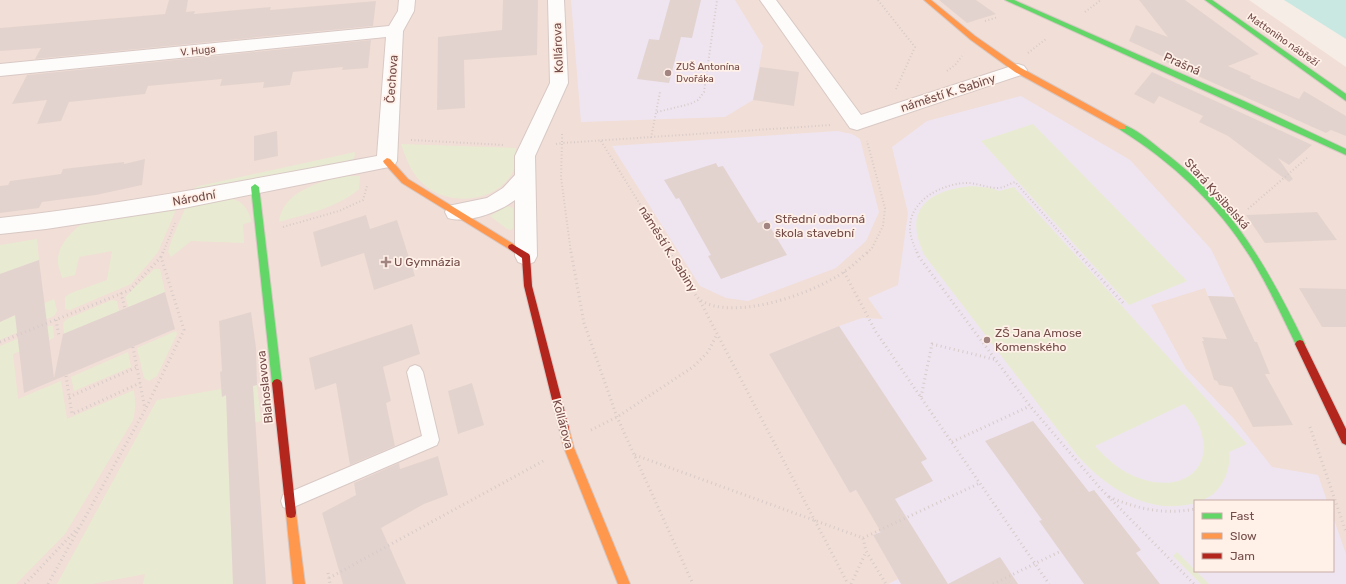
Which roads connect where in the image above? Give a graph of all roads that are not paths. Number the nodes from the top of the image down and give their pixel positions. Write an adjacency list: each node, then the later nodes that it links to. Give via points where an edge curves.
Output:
1 (407, 0): 7 (street, Čechova, via 406,11)
2 (556, 0): 13 (street, Kollárova, via 559,83 524,156)
3 (768, 0): 8 (street, náměstí K. Sabiny, via 856,123)
4 (927, 0): 8 (street, Stará Kysibelská, via 973,38)
5 (1008, 0): 11 (street, Prašná)
6 (1208, 0): 10 (street, Mattoniho nábřeží)
7 (395, 31): 9 (street, V. Huga); 12 (street, Čechova)
8 (1022, 63): 19 (street, Stará Kysibelská, via 1140,137 1201,190 1239,234 1269,281)
9 (0, 70)
10 (1346, 98)
11 (1346, 152)
12 (381, 156): 14 (street, Národní); 15 (street, via 405,181)
13 (525, 177): 15 (street, via 516,189 496,203 476,210); 17 (street, Kollárova)
14 (255, 187): 16 (street, Národní, via 184,200); 20 (street, Blahoslavova)
15 (455, 212): 17 (street)
16 (0, 226)
17 (526, 256): 22 (street, Kollárova, via 528,286 569,448)
18 (415, 372): 20 (lane, via 431,440)
19 (1346, 440)
20 (289, 501): 21 (street, Blahoslavova)
21 (299, 584)
22 (624, 584)

